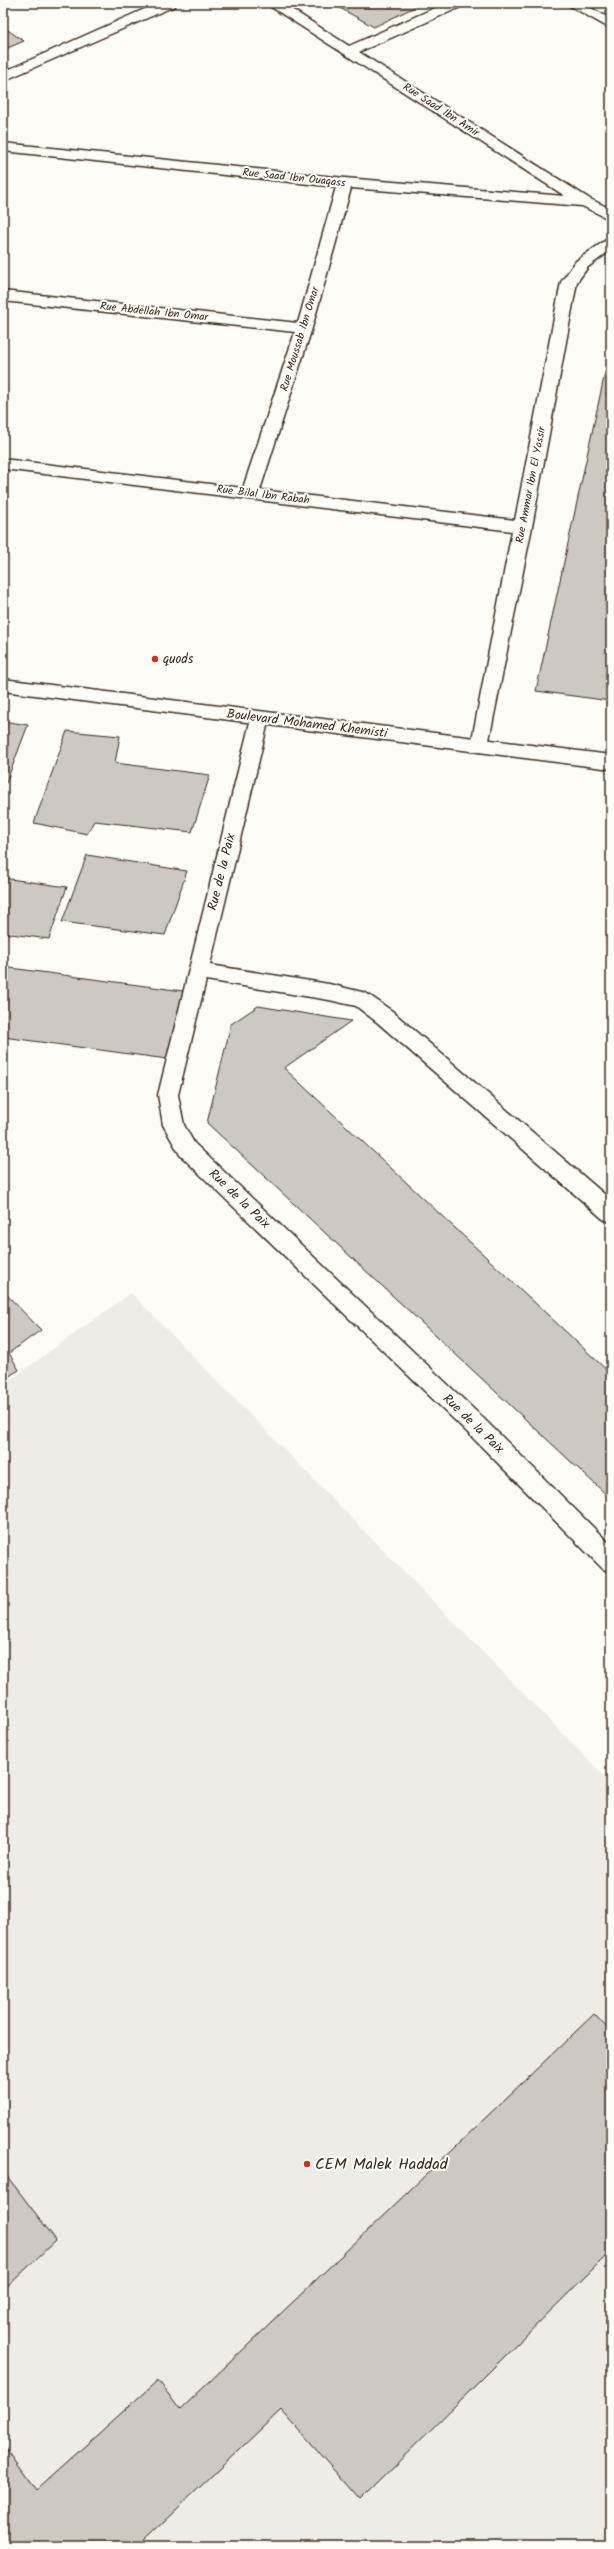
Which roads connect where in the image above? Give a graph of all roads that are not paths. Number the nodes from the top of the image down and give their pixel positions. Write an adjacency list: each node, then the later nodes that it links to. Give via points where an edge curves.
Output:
1 (170, 3): 7 (street)
2 (272, 3): 6 (street, Rue Saad Ibn Amir)
3 (458, 3): 6 (street)
4 (572, 3): 5 (street)
5 (611, 25)
6 (349, 51): 10 (street, Rue Saad Ibn Amir)
7 (3, 77)
8 (3, 147): 9 (street, Rue Saad Ibn Ouaqass)
9 (345, 183): 10 (street, Rue Saad Ibn Ouaqass); 14 (street, Rue Moussab Ibn Omar)
10 (585, 202): 11 (street, Rue Saad Ibn Amir)
11 (611, 215)
12 (611, 243): 17 (street, Rue Ammar Ibn El Yassir, via 582,264 569,282)
13 (3, 296): 14 (street, Rue Abdellah Ibn Omar)
14 (304, 328): 16 (street, Rue Moussab Ibn Omar)
15 (3, 464): 16 (street, Rue Bilal Ibn Rabah)
16 (250, 493): 17 (street, Rue Bilal Ibn Rabah)
17 (523, 527): 20 (street, Rue Ammar Ibn El Yassir)
18 (3, 685): 19 (street, Boulevard Mohamed Khemisti)
19 (260, 718): 20 (street, Boulevard Mohamed Khemisti); 22 (street, Rue de la Paix)
20 (480, 745): 21 (street, Boulevard Mohamed Khemisti)
21 (611, 762)
22 (197, 971): 23 (street, via 329,992 362,1000 391,1022); 24 (street, Rue de la Paix, via 168,1094 174,1126 187,1149 475,1425)
23 (611, 1213)
24 (611, 1561)

